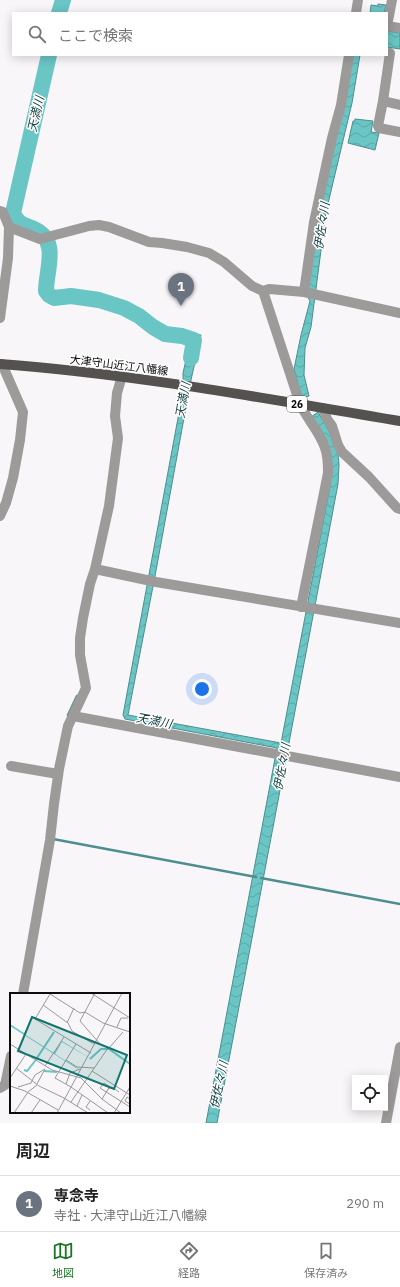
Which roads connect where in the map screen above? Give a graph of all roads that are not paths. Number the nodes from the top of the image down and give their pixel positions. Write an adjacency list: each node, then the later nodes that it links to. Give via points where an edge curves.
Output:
1 (358, 0): 3 (street)
2 (392, 0): 4 (street)
3 (356, 12)
4 (388, 21)
5 (388, 26): 6 (street)
6 (400, 28)
7 (392, 53): 9 (street)
8 (349, 56): 15 (street, via 341,105 314,222)
9 (383, 101): 10 (street); 11 (street, via 379,128)
10 (400, 105)
11 (400, 132)
12 (0, 211): 13 (street, via 3,212)
13 (9, 227): 14 (street, via 46,238 89,226 109,227 149,242 209,253 252,286); 17 (street, via 8,258)
14 (263, 291): 15 (street, via 269,289); 20 (street)
15 (305, 292): 16 (street)
16 (400, 314)
17 (0, 317)
18 (1, 364): 19 (main road, 大津守山近江八幡線 / 26); 25 (street, via 23,412 14,473)
19 (122, 376): 20 (main road, 大津守山近江八幡線 / 26); 26 (street, via 117,393 115,416 118,438 109,506)
20 (300, 404): 21 (main road, 大津守山近江八幡線 / 26); 23 (street)
21 (323, 408): 22 (main road, 大津守山近江八幡線 / 26); 23 (street)
22 (400, 421)
23 (329, 439): 24 (street); 27 (street, via 328,473)
24 (400, 509)
25 (0, 516)
26 (95, 569): 27 (street); 29 (street, via 80,638 80,655 86,688)
27 (302, 607): 28 (street)
28 (400, 623)
29 (72, 716): 31 (street); 32 (street)
30 (11, 766): 31 (street)
31 (58, 774): 33 (street, via 50,840)
32 (400, 777)
33 (23, 993)
34 (400, 1047): 37 (street)
35 (10, 1061): 36 (street, via 5,1085)
36 (0, 1088)
37 (386, 1123)

